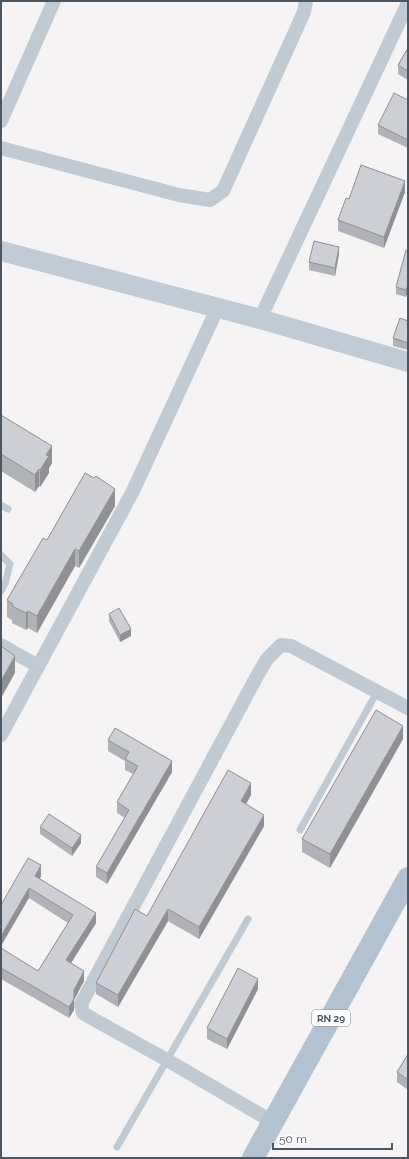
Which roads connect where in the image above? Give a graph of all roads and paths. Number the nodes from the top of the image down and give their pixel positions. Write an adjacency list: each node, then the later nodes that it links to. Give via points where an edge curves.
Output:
1 (54, 1): 4 (street)
2 (306, 1): 5 (street, via 304,12 223,191 210,200 179,195)
3 (408, 3): 8 (street)
4 (1, 121)
5 (1, 148)
6 (1, 251): 7 (street)
7 (218, 308): 8 (street); 15 (street, via 133,491)
8 (260, 319): 9 (street)
9 (408, 362)
10 (1, 505): 11 (lane)
11 (8, 509)
12 (1, 555): 13 (lane, via 10,564)
13 (1, 591)
14 (1, 645): 15 (street)
15 (38, 666): 18 (street)
16 (377, 692): 17 (street); 19 (lane); 22 (street, via 291,646 281,645 267,659 257,676 80,1004 83,1013 93,1020)
17 (408, 708)
18 (1, 735)
19 (300, 830)
20 (408, 878): 23 (main road, RN 29)
21 (248, 920): 22 (lane)
22 (167, 1060): 23 (street); 24 (lane)
23 (273, 1122): 25 (main road, RN 29)
24 (117, 1147)
25 (255, 1157)

